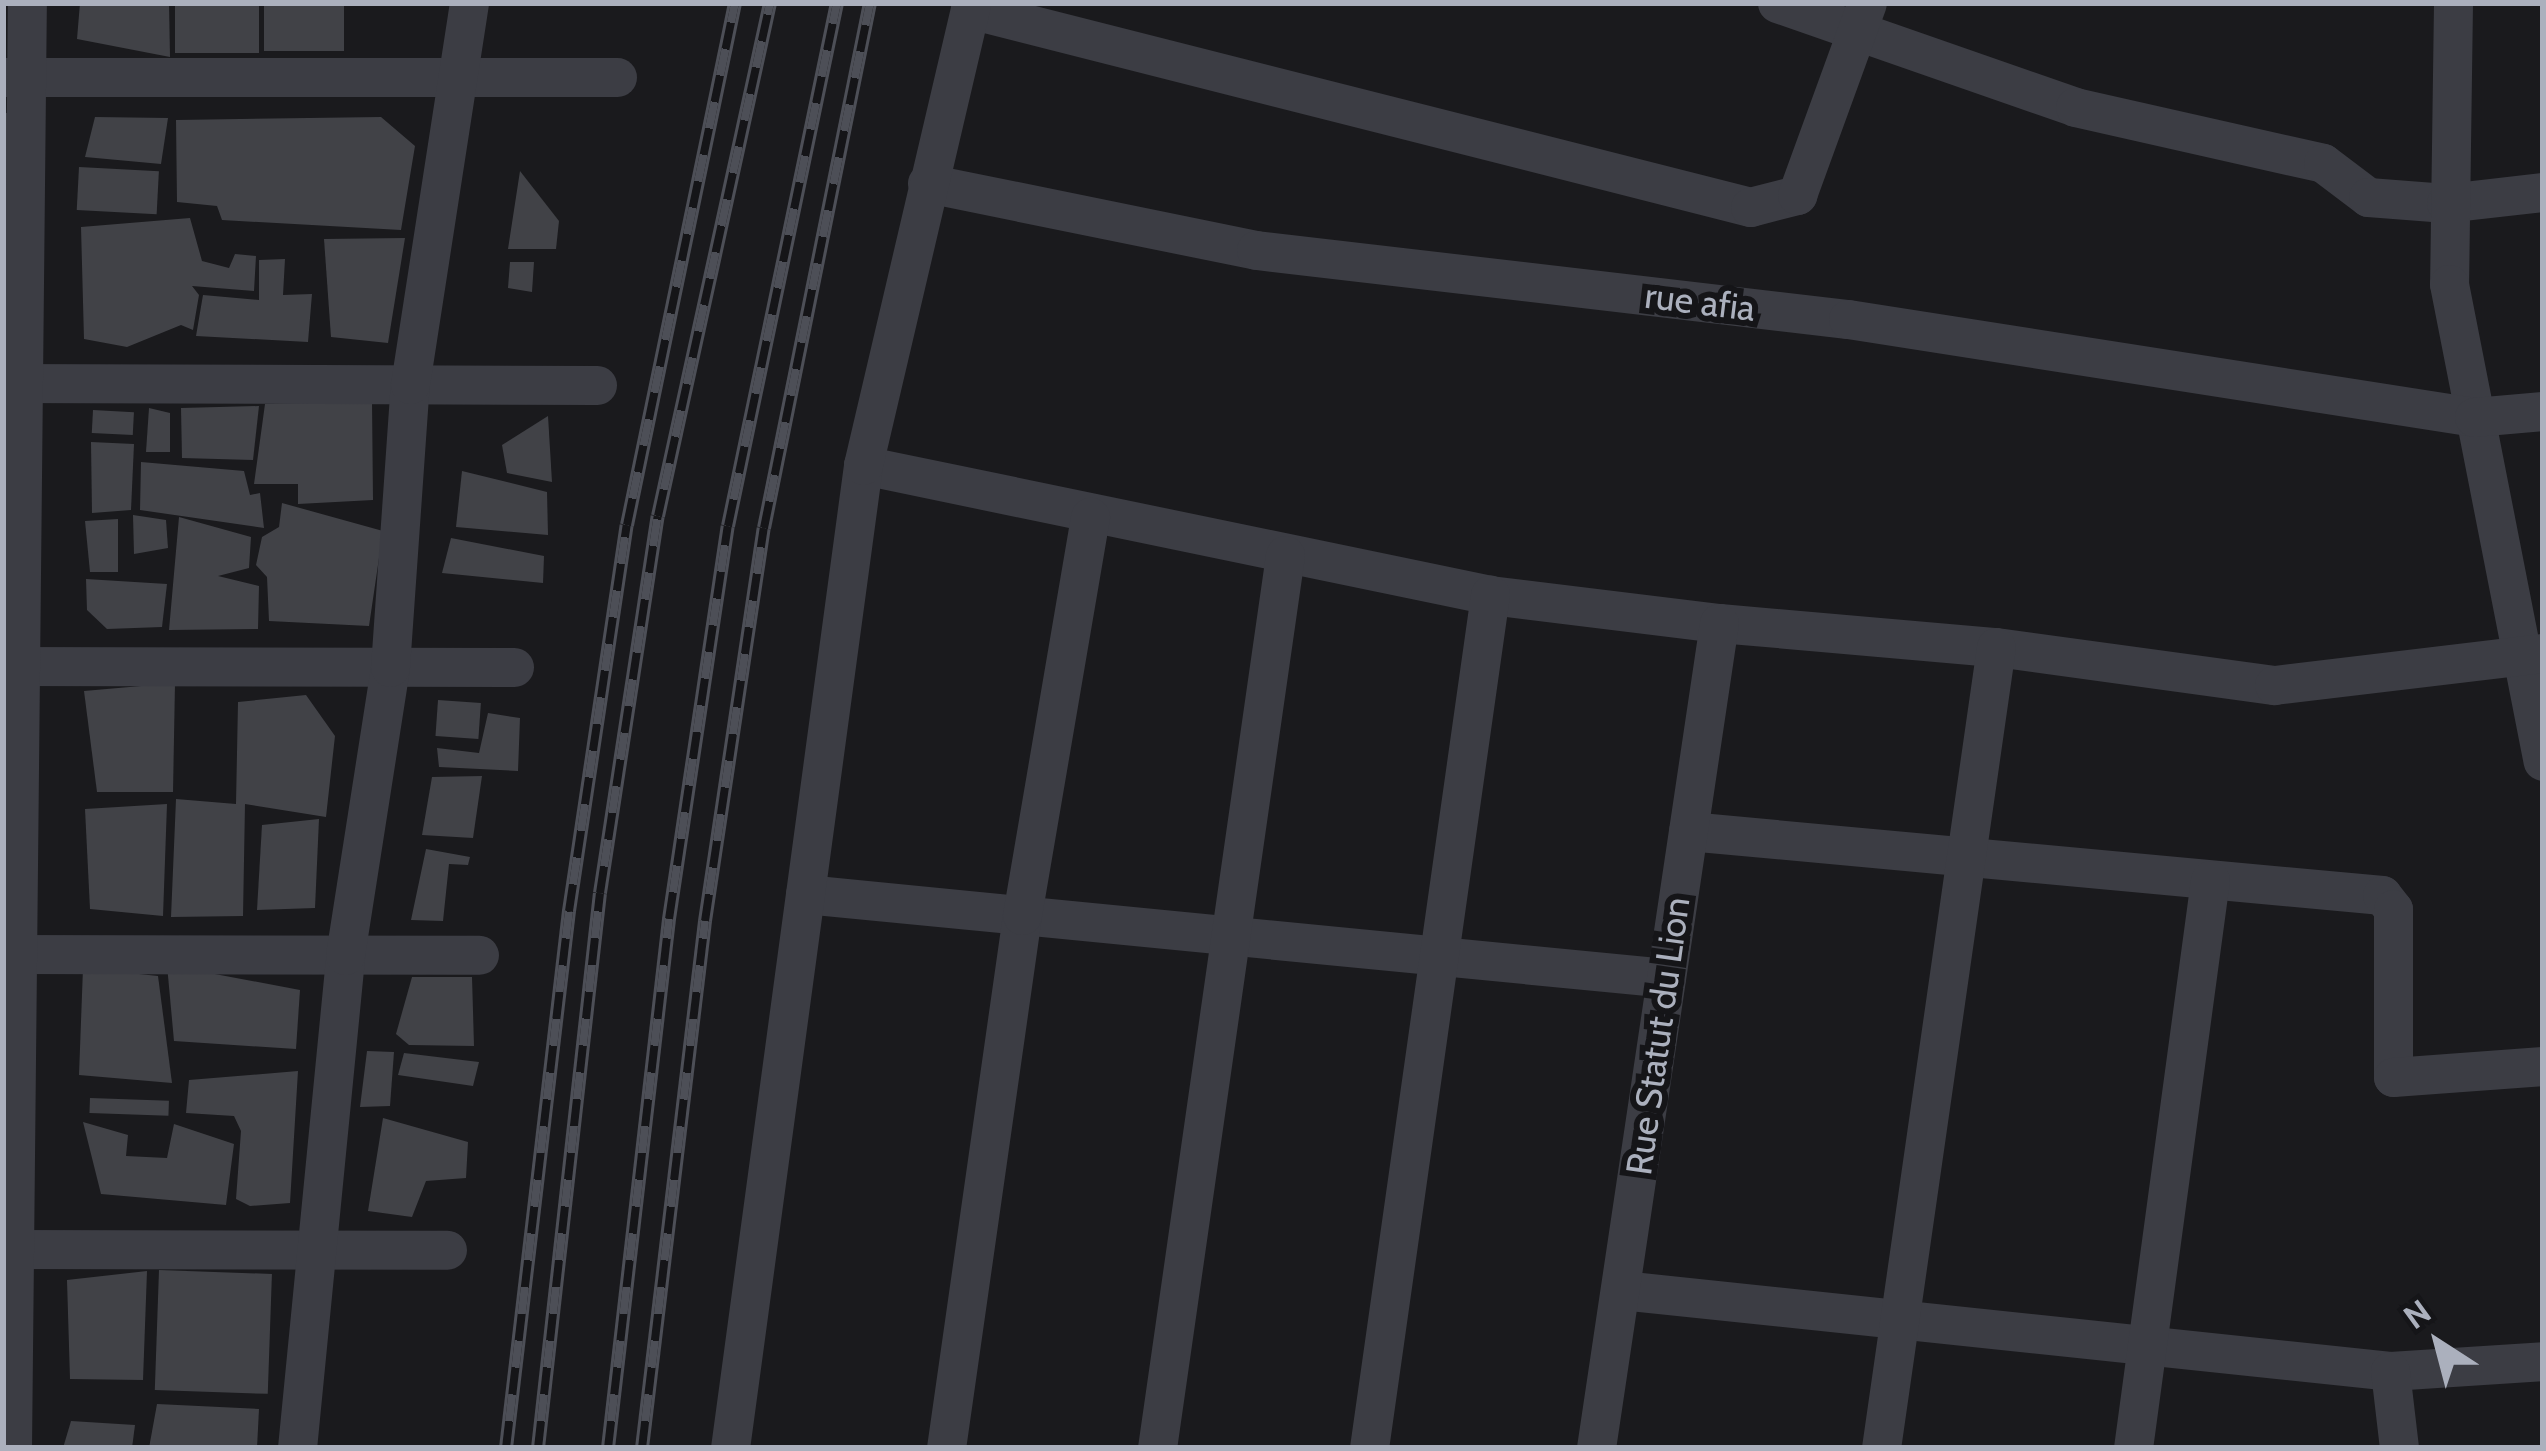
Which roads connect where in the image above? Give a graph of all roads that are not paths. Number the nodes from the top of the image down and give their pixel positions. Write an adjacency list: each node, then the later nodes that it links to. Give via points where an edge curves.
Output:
1 (27, 3): 7 (street)
2 (470, 3): 8 (street)
3 (1777, 3): 6 (street)
4 (2452, 3): 12 (street)
5 (971, 6): 6 (street, via 1750,207 1797,195); 10 (street)
6 (1861, 18): 12 (street, via 2075,107 2324,163 2368,197)
7 (14, 77): 8 (street); 13 (street)
8 (453, 77): 9 (street); 14 (street)
9 (617, 77)
10 (927, 183): 17 (street, rue afia, via 1256,250 1848,319); 18 (street)
11 (2543, 192): 12 (street)
12 (2446, 203): 17 (street, via 2449,284)
13 (13, 383): 14 (street); 25 (street)
14 (410, 384): 15 (street); 26 (street)
15 (596, 385)
16 (2543, 412): 17 (street, rue afia)
17 (2474, 417): 24 (street)
18 (863, 465): 19 (street); 32 (street)
19 (1090, 517): 20 (street); 33 (street)
20 (1285, 556): 21 (street); 34 (street)
21 (1490, 595): 22 (street); 38 (street)
22 (1718, 623): 23 (street); 29 (street, Rue Statut du Lion)
23 (1996, 647): 24 (street, via 2274,686); 30 (street)
24 (2533, 654): 28 (street)
25 (11, 666): 26 (street); 35 (street)
26 (390, 667): 27 (street); 36 (street)
27 (514, 667)
28 (2543, 761)
29 (1688, 831): 30 (street); 39 (street, Rue Statut du Lion)
30 (1969, 857): 31 (street); 45 (street)
31 (2210, 880): 40 (street, via 2382,895 2389,902 2393,1077); 46 (street)
32 (805, 894): 33 (street); 51 (street)
33 (1022, 916): 34 (street); 52 (street)
34 (1231, 936): 38 (street); 53 (street)
35 (10, 954): 36 (street); 41 (street)
36 (345, 955): 37 (street); 42 (street)
37 (479, 955)
38 (1436, 956): 39 (street); 54 (street)
39 (1666, 978): 44 (street, Rue Statut du Lion)
40 (2543, 1066)
41 (9, 1249): 42 (street); 49 (street)
42 (314, 1250): 43 (street); 50 (street)
43 (448, 1250)
44 (1621, 1290): 45 (street); 55 (street, Rue Statut du Lion)
45 (1899, 1317): 46 (street); 56 (street)
46 (2144, 1348): 48 (street); 57 (street)
47 (2543, 1361): 48 (street)
48 (2390, 1371): 58 (street)
49 (12, 1448)
50 (297, 1448)
51 (730, 1448)
52 (946, 1448)
53 (1157, 1448)
54 (1369, 1448)
55 (1595, 1448)
56 (1881, 1448)
57 (2133, 1448)
58 (2399, 1448)

